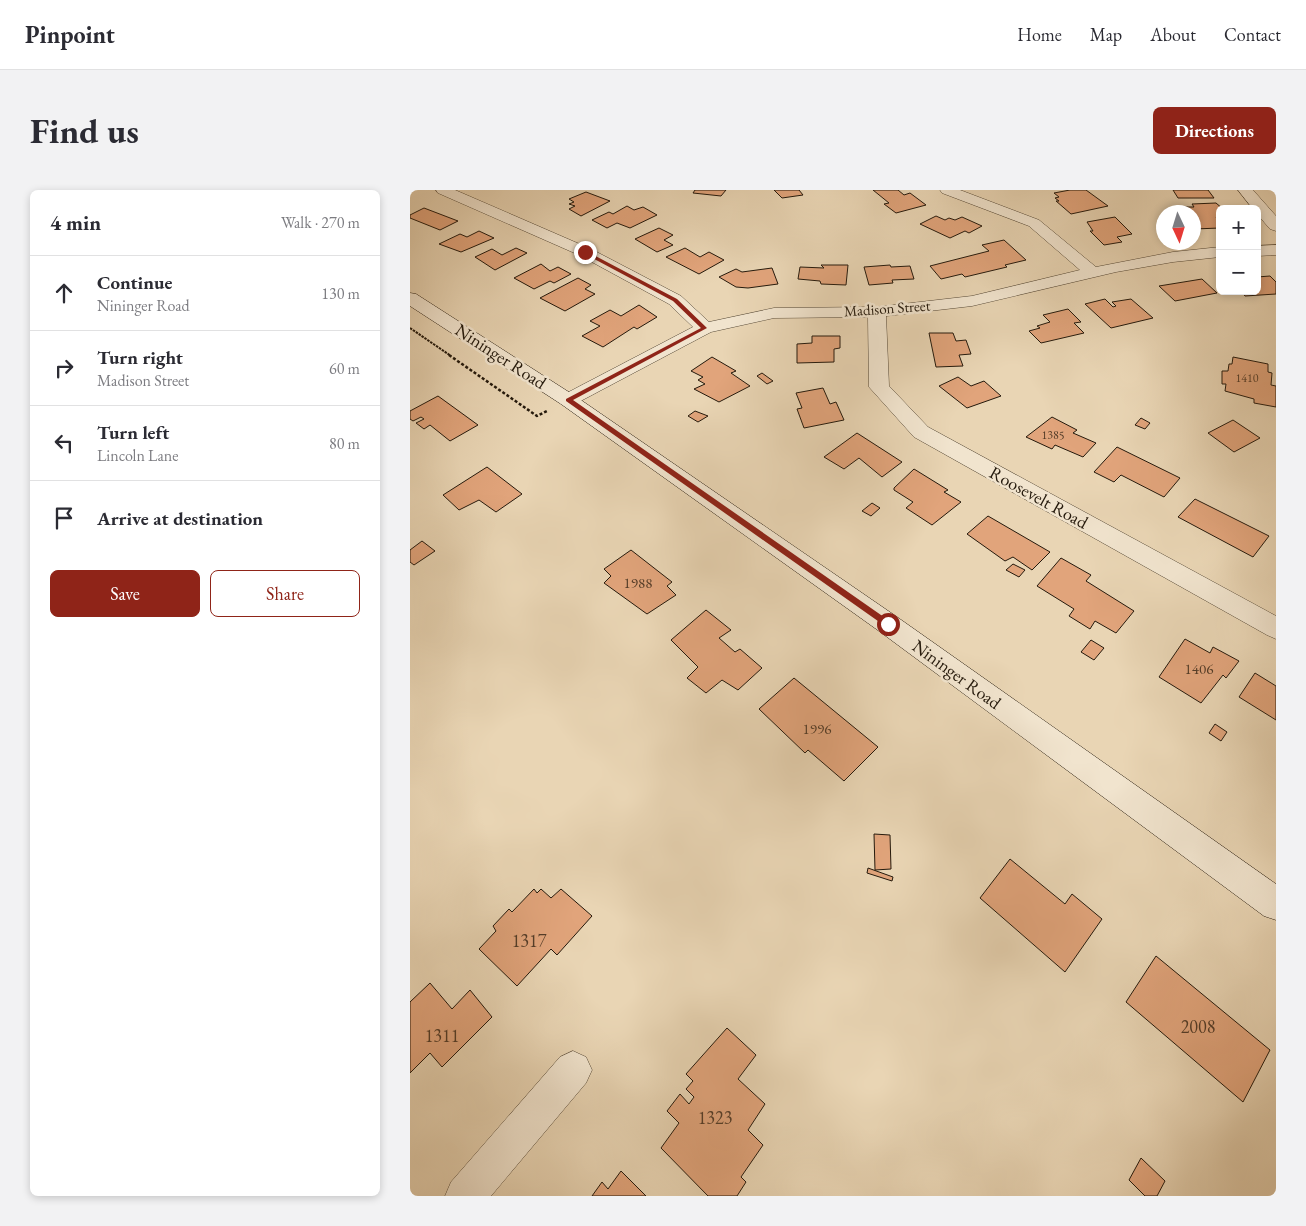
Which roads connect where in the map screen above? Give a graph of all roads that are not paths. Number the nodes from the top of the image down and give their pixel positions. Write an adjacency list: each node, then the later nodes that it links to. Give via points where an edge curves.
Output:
1 (443, 190): 13 (street, via 601,260 675,300)
2 (947, 190): 5 (street, via 1003,213)
3 (1245, 190): 6 (street)
4 (1007, 197): 5 (street, via 1021,210)
5 (1020, 216): 10 (street, via 1034,223)
6 (1276, 226)
7 (1261, 250): 8 (street)
8 (1276, 250)
9 (1216, 252): 10 (street, Madison Street, via 1173,256)
10 (1092, 272): 12 (street, Madison Street, via 972,300)
11 (410, 298): 14 (street, Nininger Road)
12 (877, 312): 13 (street, Madison Street, via 774,313); 15 (street, Roosevelt Road, via 879,387 921,432)
13 (705, 328): 14 (street, Madison Street)
14 (568, 400): 16 (street, Nininger Road, via 888,624)
15 (1276, 628)
16 (1276, 904)
17 (573, 1070): 18 (street)
18 (465, 1196)

